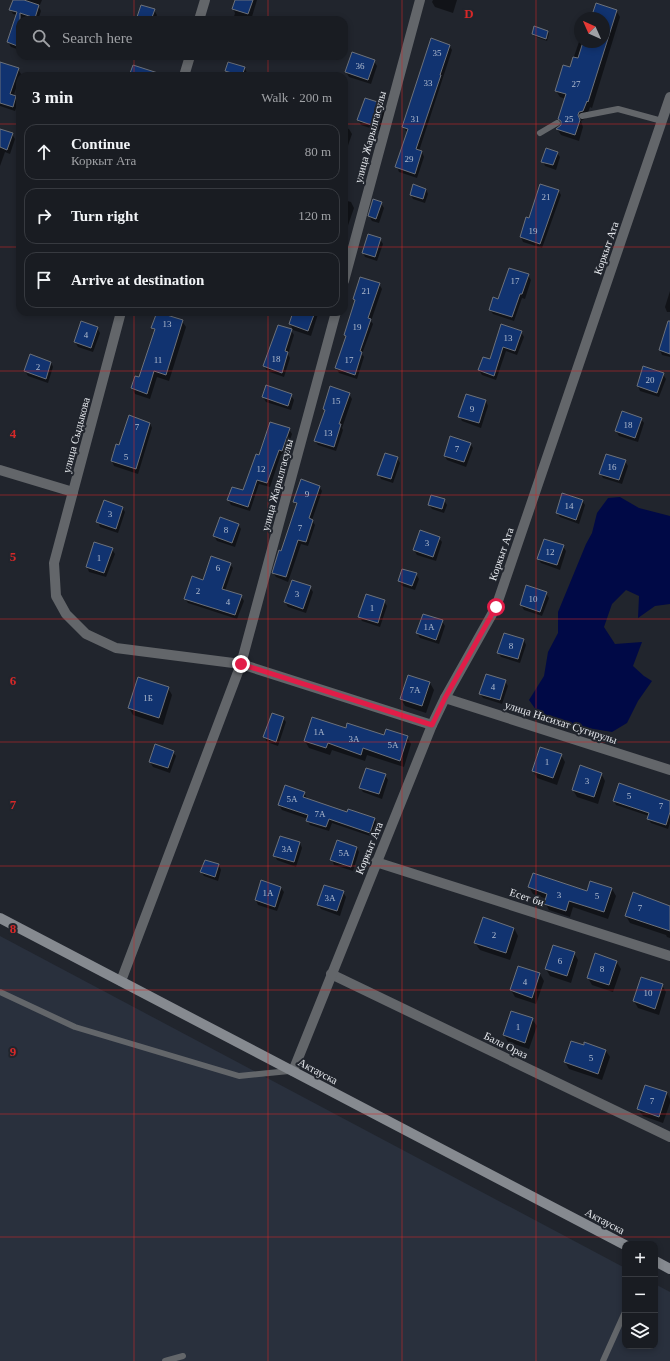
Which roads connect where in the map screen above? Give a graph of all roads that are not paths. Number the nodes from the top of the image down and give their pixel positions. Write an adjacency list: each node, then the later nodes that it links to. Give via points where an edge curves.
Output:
1 (204, 0): 3 (street)
2 (420, 0): 11 (street, улица Жарылгасулы)
3 (200, 16)
4 (189, 60): 5 (street)
5 (185, 72)
6 (670, 98): 8 (street, Коркыт Ата)
7 (582, 116): 8 (lane, via 618,109)
8 (662, 121): 17 (street, Коркыт Ата, via 496,607)
9 (557, 123): 10 (lane)
10 (540, 133)
11 (348, 266)
12 (120, 316): 15 (street, улица Сыдыкова)
13 (335, 316): 16 (street, улица Жарылгасулы)
14 (0, 470): 15 (street)
15 (73, 492): 16 (street, улица Сыдыкова, via 54,563 56,596 66,614 86,634 116,648)
16 (241, 664): 18 (street, улица Сыдыкова); 24 (street, улица Жарылгасулы)
17 (445, 698): 18 (street, Коркыт Ата); 19 (street, улица Насихат Сугирулы)
18 (432, 725): 20 (street, Коркыт Ата)
19 (670, 770)
20 (376, 862): 22 (street, Есет би); 23 (street, Коркыт Ата)
21 (0, 918): 24 (main road, Актауска)
22 (670, 956)
23 (331, 974): 26 (street, Коркыт Ата); 27 (street, Бала Ораз)
24 (122, 981): 26 (main road, Актауска)
25 (0, 992): 26 (lane, via 75,1027 239,1076)
26 (293, 1071): 28 (main road, Актауска)
27 (670, 1137)
28 (622, 1243)
29 (658, 1263): 30 (main road)
30 (670, 1269)
31 (625, 1313): 34 (lane)
32 (183, 1356): 33 (lane)
33 (165, 1361)
34 (602, 1361)

